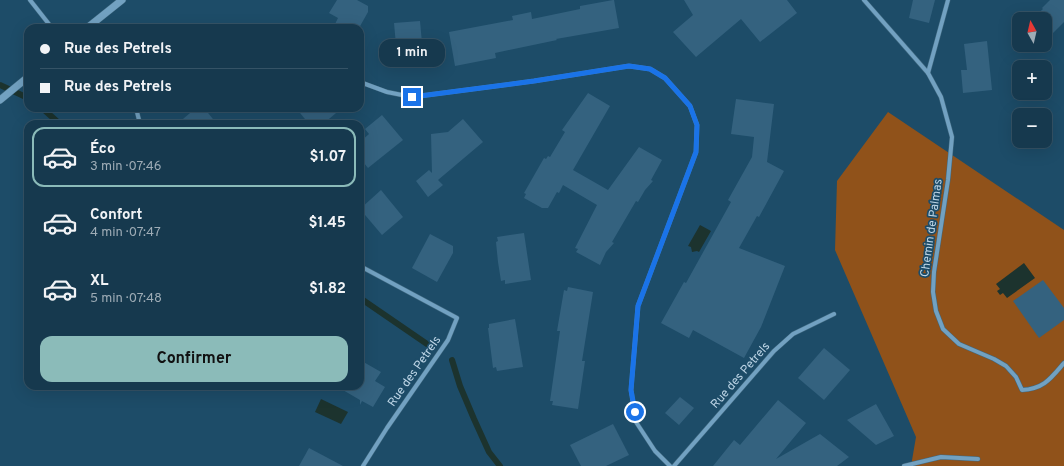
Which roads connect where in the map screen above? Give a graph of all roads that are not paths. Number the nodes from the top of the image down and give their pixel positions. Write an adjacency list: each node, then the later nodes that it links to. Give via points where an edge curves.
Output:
1 (30, 0): 5 (street)
2 (122, 0): 6 (street)
3 (864, 0): 7 (street, Chemin de Palmas)
4 (948, 0): 7 (street)
5 (49, 24)
6 (92, 24)
7 (928, 74): 13 (street, Chemin de Palmas, via 941,97 952,137 933,292 936,311 943,329 959,344 1006,366 1016,377 1022,390 1030,390 1045,384)
8 (24, 80): 10 (street)
9 (364, 83): 16 (street, via 412,97 629,66 650,69 665,78 690,106 697,125 696,152 638,306 631,390 636,422 655,450)
10 (0, 100)
11 (364, 268): 15 (street, Rue des Petrels, via 457,318 448,340)
12 (834, 314): 17 (street, Rue des Petrels, via 793,334 774,351)
13 (1064, 363)
14 (978, 459): 18 (street, via 941,457)
15 (363, 466)
16 (670, 466)
17 (674, 466)
18 (904, 466)

